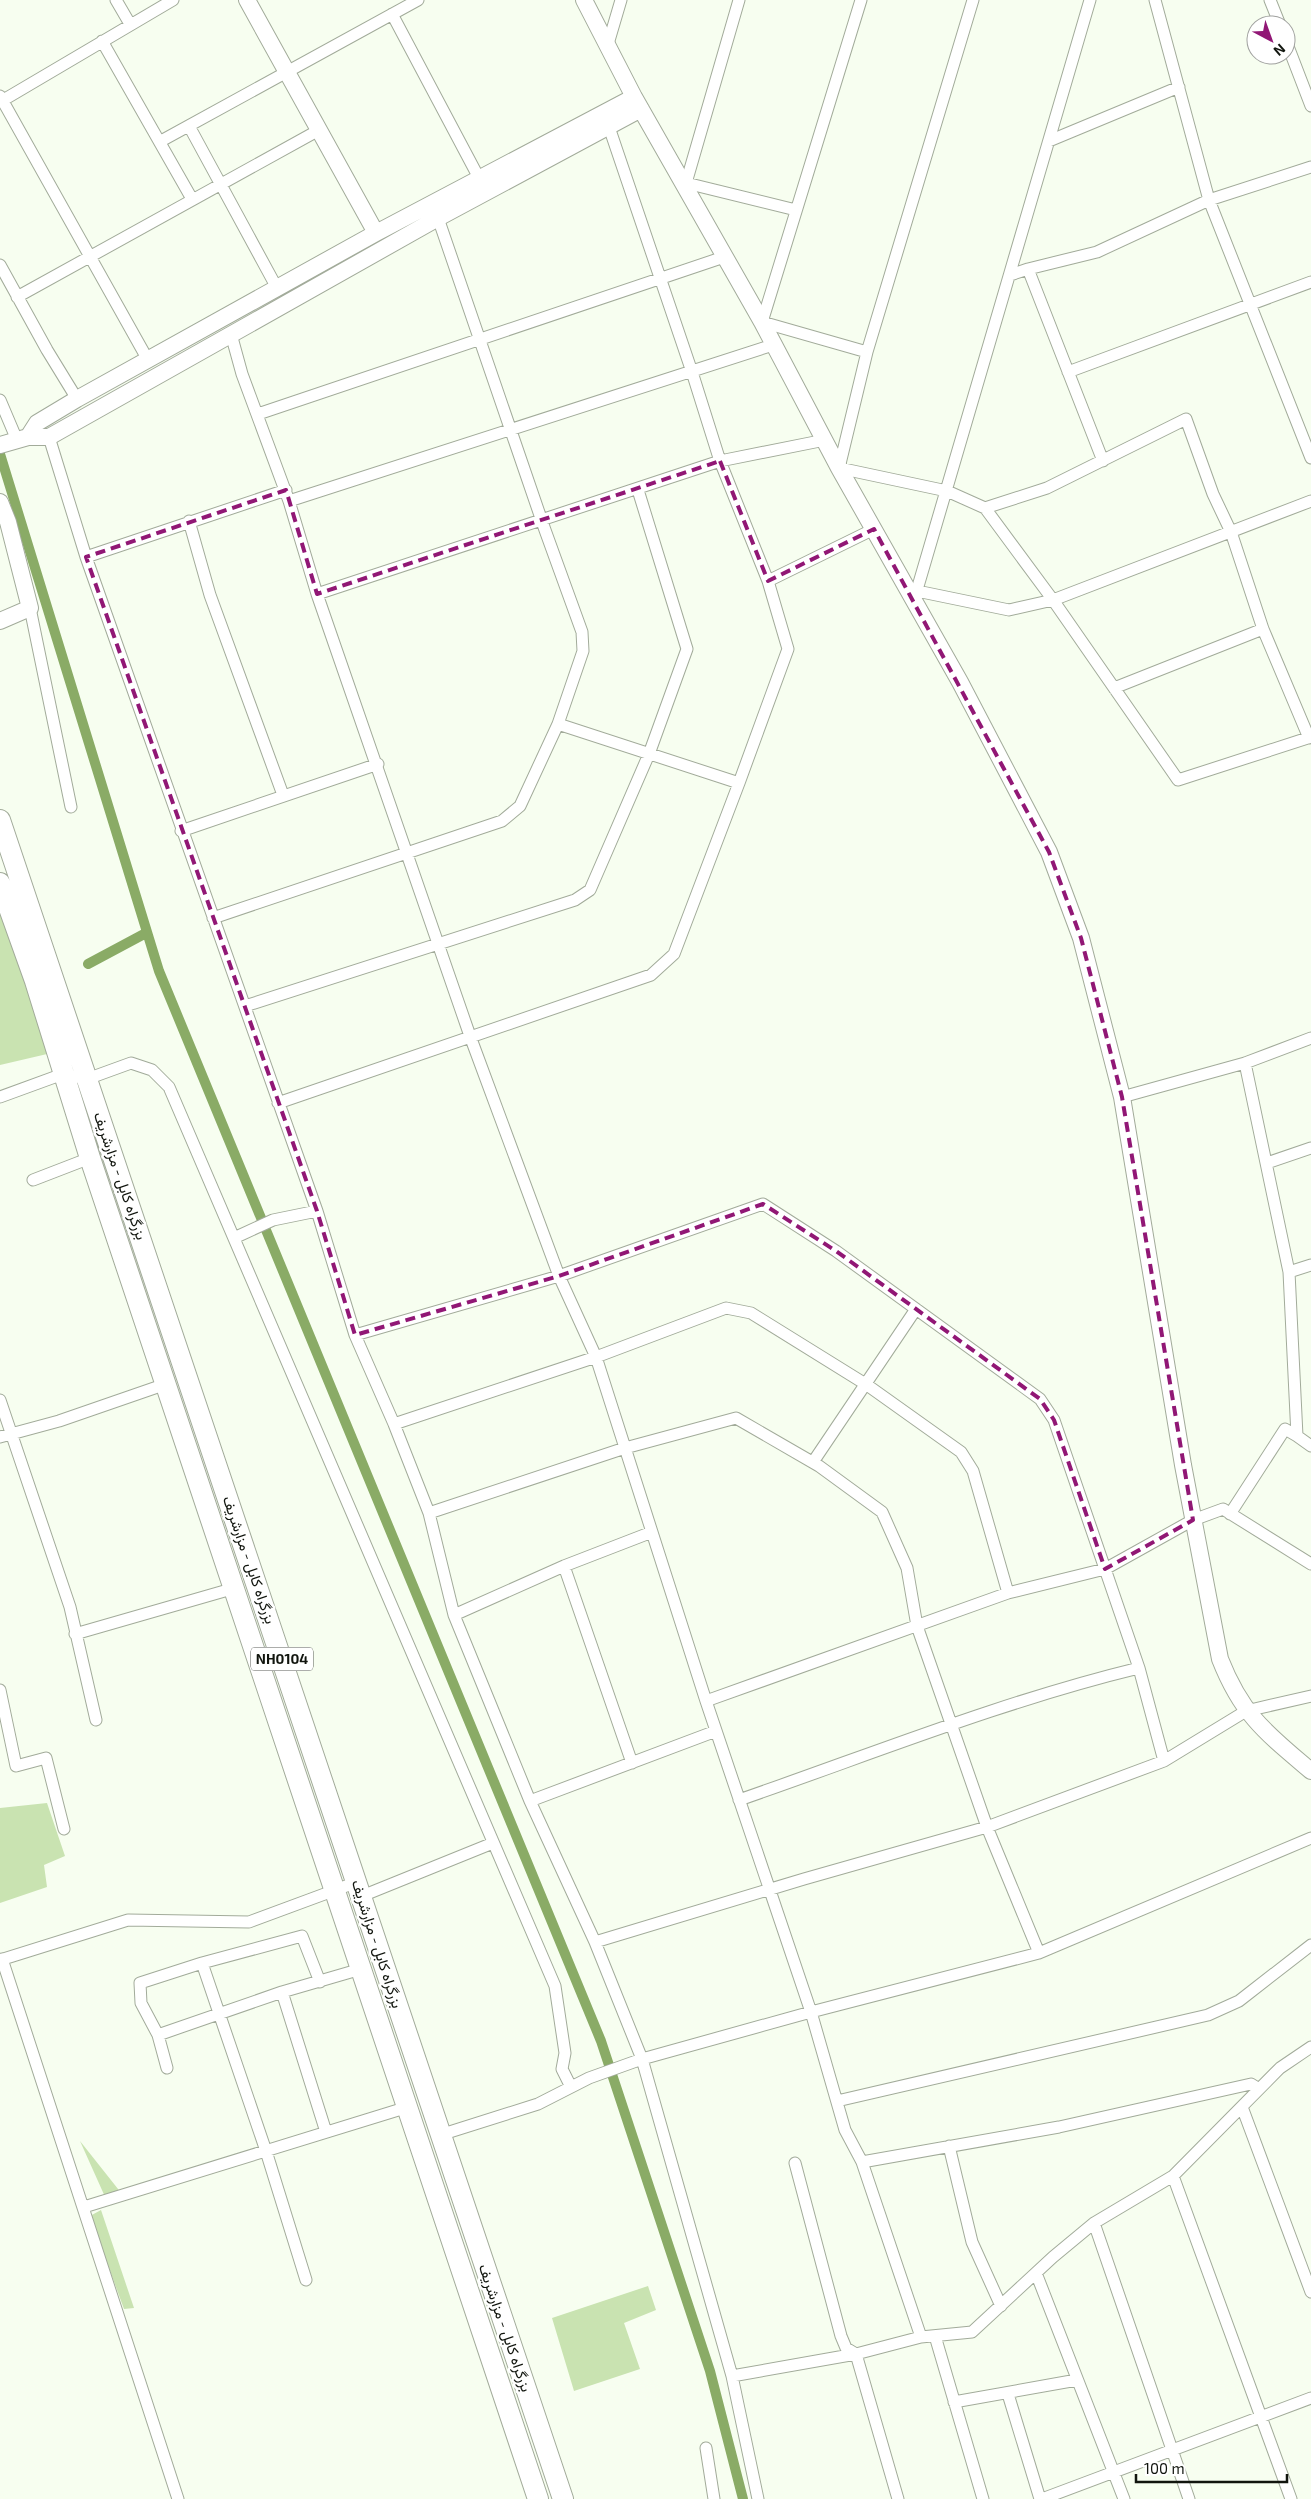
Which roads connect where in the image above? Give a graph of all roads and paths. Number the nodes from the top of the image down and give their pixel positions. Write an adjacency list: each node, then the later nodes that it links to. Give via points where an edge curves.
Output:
1 (116, 0): 15 (street)
2 (173, 0): 15 (street)
3 (247, 0): 19 (main road)
4 (418, 0): 13 (street)
5 (584, 0): 17 (main road)
6 (621, 0): 17 (street)
7 (739, 0): 32 (street)
8 (861, 0): 35 (street)
9 (973, 0): 52 (street)
10 (1090, 0): 28 (street)
11 (1155, 0): 20 (street)
12 (1270, 0): 14 (street)
13 (392, 14): 19 (street); 30 (street)
14 (1276, 15)
15 (130, 24): 16 (street)
16 (102, 41): 21 (street); 27 (street)
17 (608, 44): 22 (main road)
18 (1295, 65): 23 (street)
19 (287, 72): 24 (street); 26 (main road)
20 (1179, 87): 28 (street); 34 (street)
21 (1, 99): 38 (street)
22 (637, 103): 25 (main road); 30 (main road); 32 (main road)
23 (1311, 106)
24 (189, 126): 27 (street); 31 (street)
25 (609, 127): 36 (main road); 43 (street)
26 (319, 130): 31 (street); 37 (main road)
27 (161, 141): 33 (street)
28 (1049, 141): 42 (street)
29 (1311, 167): 34 (street)
30 (479, 178): 37 (main road)
31 (219, 184): 33 (street); 45 (street)
32 (684, 184): 35 (street); 39 (main road)
33 (192, 199): 38 (street)
34 (1209, 200): 41 (street, via 1098,252); 47 (street)
35 (796, 210): 48 (street)
36 (438, 218): 49 (main road); 50 (street)
37 (376, 233): 45 (main road)
38 (90, 257): 46 (street); 53 (street)
39 (724, 257): 43 (street); 48 (main road)
40 (0, 265): 46 (street)
41 (1028, 269): 42 (street); 55 (street)
42 (1010, 275): 68 (street)
43 (661, 277): 50 (street); 54 (street)
44 (1311, 282): 47 (street)
45 (277, 288): 53 (main road)
46 (17, 297): 56 (street)
47 (1251, 306): 55 (street); 63 (street)
48 (762, 322): 51 (main road); 52 (street)
49 (231, 334): 58 (street); 60 (main road)
50 (479, 341): 58 (street); 59 (street)
51 (773, 345): 54 (street); 61 (main road)
52 (867, 352): 66 (street)
53 (148, 360): 56 (main road)
54 (692, 372): 59 (street); 64 (street)
55 (1068, 372): 65 (street)
56 (77, 399): 62 (main road)
57 (0, 400): 62 (street)
58 (258, 414): 69 (street)
59 (510, 429): 69 (street); 73 (street)
60 (49, 436): 62 (main road); 77 (street)
61 (825, 440): 64 (street); 66 (main road)
62 (13, 441)
63 (1311, 458)
64 (720, 461): 67 (street); 78 (street)
65 (1103, 461): 72 (street, via 1047,488); 76 (street, via 1186,419 1213,494)
66 (839, 468): 68 (street); 75 (main road)
67 (638, 490): 73 (street); 88 (street, via 687,649)
68 (947, 490): 72 (street); 80 (street)
69 (288, 496): 74 (street); 79 (street)
70 (1311, 501): 76 (street)
71 (0, 502): 82 (main road)
72 (985, 508): 81 (street)
73 (541, 520): 79 (street); 86 (street, via 582,632 583,651)
74 (189, 521): 77 (street); 91 (street, via 210,595)
75 (874, 529): 78 (street); 80 (main road)
76 (1231, 532): 81 (street); 84 (street)
77 (86, 557): 94 (street)
78 (768, 582): 90 (street, via 788,649)
79 (317, 594): 89 (street)
80 (915, 595): 81 (street, via 1009,610); 106 (main road, via 1049,852 1081,938)
81 (1053, 600): 85 (street)
82 (30, 608): 83 (main road); 92 (street)
83 (0, 621)
84 (1263, 629): 85 (street); 87 (street)
85 (1114, 688): 87 (street, via 1178,780)
86 (558, 724): 88 (street); 95 (street, via 520,806 502,821)
87 (1310, 738)
88 (649, 754): 90 (street); 98 (street, via 590,890 575,900)
89 (378, 764): 91 (street); 95 (street)
90 (739, 783): 100 (street, via 674,954 651,975)
91 (283, 795): 94 (street)
92 (72, 807)
93 (0, 820): 104 (highway, بزرگراه کابل - مزارشریف / NH0104)
94 (181, 831): 97 (street)
95 (408, 854): 97 (street); 98 (street)
96 (0, 883): 103 (highway, بزرگراه کابل - مزارشریف / NH0104)
97 (213, 918): 99 (street)
98 (440, 943): 99 (street); 100 (street)
99 (245, 1006): 107 (street)
100 (470, 1036): 107 (street); 116 (street)
101 (1311, 1038): 102 (street)
102 (1245, 1063): 106 (street); 110 (street)
103 (63, 1074): 104 (street); 105 (street); 109 (highway, بزرگراه کابل - مزارشریف / NH0104)
104 (87, 1079): 113 (street, via 131,1063 152,1070 169,1087); 159 (highway, بزرگراه کابل - مزارشریف / NH0104)
105 (0, 1097)
106 (1122, 1097): 131 (main road)
107 (278, 1104): 112 (street)
108 (1311, 1148): 110 (street)
109 (90, 1158): 111 (street); 120 (highway, بزرگراه کابل - مزارشریف / NH0104)
110 (1267, 1163): 115 (street)
111 (33, 1180)
112 (317, 1211): 113 (street, via 274,1220); 118 (street)
113 (234, 1238): 158 (street)
114 (1311, 1265): 115 (street)
115 (1289, 1272): 125 (street)
116 (559, 1276): 117 (street, via 763,1204 836,1251); 118 (street); 119 (street)
117 (916, 1309): 121 (street); 135 (street, via 1040,1399 1054,1420)
118 (355, 1335): 123 (street)
119 (596, 1357): 121 (street, via 726,1308 751,1313); 123 (street); 127 (street)
120 (166, 1384): 124 (street); 136 (highway, بزرگراه کابل - مزارشریف / NH0104)
121 (867, 1385): 128 (street); 137 (street, via 961,1452 973,1471)
122 (0, 1400): 124 (street)
123 (394, 1424): 129 (street)
124 (5, 1436): 140 (street, via 70,1607)
125 (1297, 1436): 126 (street); 130 (street, via 1285,1429)
126 (1311, 1446)
127 (625, 1448): 128 (street, via 736,1418); 129 (street); 132 (street)
128 (812, 1462): 139 (street, via 882,1512 907,1568)
129 (429, 1513): 138 (street)
130 (1230, 1514): 131 (street, via 1223,1509); 133 (street)
131 (1193, 1520): 135 (street); 145 (main road, via 1220,1659 1231,1687)
132 (652, 1532): 134 (street); 144 (street)
133 (1311, 1564)
134 (564, 1566): 138 (street); 151 (street)
135 (1105, 1569): 137 (street); 141 (street)
136 (234, 1588): 140 (street); 160 (highway, بزرگراه کابل - مزارشریف / NH0104)
137 (1008, 1593): 139 (street)
138 (454, 1615): 154 (street)
139 (917, 1626): 144 (street); 147 (street)
140 (75, 1634): 146 (street)
141 (1139, 1668): 147 (street, via 1085,1681); 150 (street)
142 (0, 1690): 149 (street)
143 (1311, 1696): 145 (street)
144 (706, 1701): 148 (street)
145 (1246, 1711): 150 (street); 152 (main road, via 1268,1735)
146 (96, 1720)
147 (952, 1724): 153 (street); 155 (street)
148 (716, 1731): 151 (street); 153 (street)
149 (6, 1746): 156 (street, via 16,1766 46,1758)
150 (1164, 1761): 155 (street)
151 (632, 1763): 154 (street)
152 (1311, 1771)
153 (739, 1800): 161 (street)
154 (530, 1801): 162 (street)
155 (987, 1827): 161 (street); 164 (street)
156 (64, 1829)
157 (1311, 1838): 164 (street)
158 (493, 1843): 159 (street); 176 (street, via 555,1986 565,2053 562,2068)
159 (359, 1889): 160 (street); 182 (highway, بزرگراه کابل - مزارشریف / NH0104)
160 (336, 1890): 165 (street, via 249,1922 128,1920); 167 (highway, بزرگراه کابل - مزارشریف / NH0104)
161 (770, 1891): 162 (street); 170 (street)
162 (594, 1942): 174 (street)
163 (1311, 1945): 178 (street, via 1239,2001 1208,2015)
164 (1039, 1953): 170 (street)
165 (1, 1960): 188 (street)
166 (202, 1963): 168 (street, via 302,1936); 171 (street); 172 (street, via 140,1983 141,2003)
167 (361, 1969): 168 (street); 179 (highway, بزرگراه کابل - مزارشریف / NH0104)
168 (320, 1982): 169 (street)
169 (282, 1992): 171 (street); 181 (street)
170 (811, 2012): 174 (street); 178 (street)
171 (218, 2015): 172 (street); 184 (street)
172 (158, 2035): 175 (street)
173 (1311, 2047): 177 (street, via 1280,2068)
174 (642, 2059): 176 (street); 197 (street)
175 (167, 2068)
176 (571, 2087): 182 (street, via 538,2104)
177 (1259, 2089): 180 (street); 183 (street, via 1251,2084 1059,2127)
178 (837, 2101): 185 (street, via 845,2130)
179 (408, 2106): 181 (street); 207 (highway, بزرگراه کابل - مزارشریف / NH0104)
180 (1242, 2107): 187 (street); 192 (street)
181 (326, 2132): 184 (street)
182 (440, 2135): 208 (highway, بزرگراه کابل - مزارشریف / NH0104)
183 (949, 2146): 185 (street); 193 (street, via 972,2242)
184 (266, 2151): 188 (street); 191 (street)
185 (862, 2162): 195 (street)
186 (795, 2163): 196 (street, via 841,2336 846,2348)
187 (1173, 2176): 189 (street); 202 (street)
188 (84, 2207): 206 (street)
189 (1094, 2223): 190 (street); 204 (street)
190 (1036, 2274): 193 (street); 198 (street)
191 (306, 2280)
192 (1311, 2292)
193 (1001, 2306): 194 (street, via 972,2332)
194 (935, 2336): 195 (street); 201 (street)
195 (921, 2337): 196 (street)
196 (856, 2354): 197 (street); 211 (street)
197 (732, 2376): 210 (street)
198 (1077, 2380): 199 (street); 205 (street)
199 (1008, 2394): 201 (street); 213 (street)
200 (1311, 2398): 202 (street)
201 (954, 2402): 212 (street)
202 (1261, 2417): 204 (street); 216 (street)
203 (706, 2448): 209 (street)
204 (1171, 2451): 205 (street); 215 (street)
205 (1114, 2472): 213 (street); 214 (street)
206 (178, 2499)
207 (538, 2499)
208 (562, 2499)
209 (714, 2499)
210 (758, 2499)
211 (898, 2499)
212 (983, 2499)
213 (1041, 2499)
214 (1124, 2499)
215 (1189, 2499)
216 (1291, 2499)

